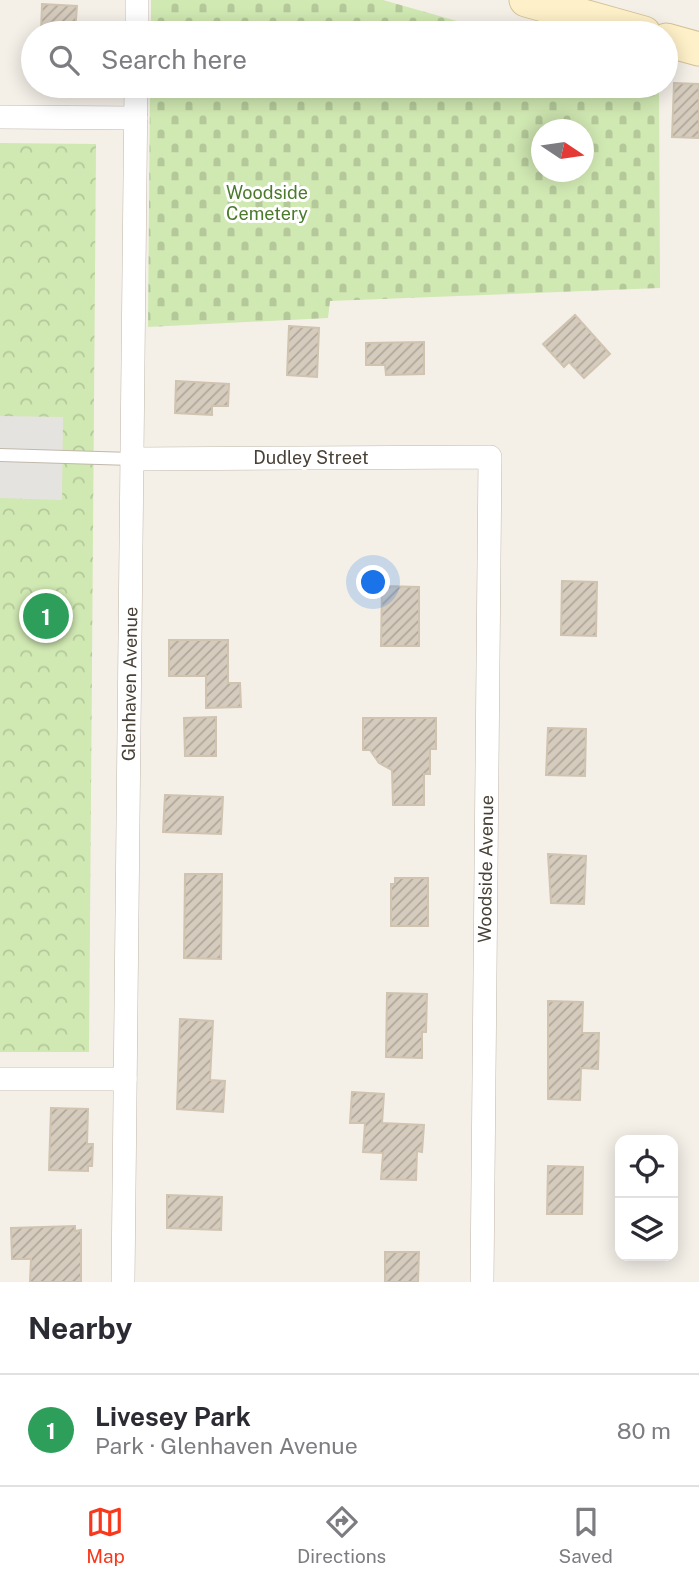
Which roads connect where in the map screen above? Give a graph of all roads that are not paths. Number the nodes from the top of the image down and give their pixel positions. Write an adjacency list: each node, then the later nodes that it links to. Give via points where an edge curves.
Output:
1 (137, 0): 3 (street)
2 (526, 0): 4 (main road)
3 (137, 21)
4 (601, 21)
5 (678, 43): 6 (main road)
6 (699, 49)
7 (136, 98): 9 (street, Glenhaven Avenue)
8 (0, 117): 9 (street)
9 (136, 118): 12 (street, Glenhaven Avenue)
10 (0, 456): 12 (lane)
11 (490, 457): 12 (street, Dudley Street); 16 (street, Woodside Avenue)
12 (132, 460): 14 (street, Glenhaven Avenue)
13 (0, 1079): 14 (street)
14 (125, 1079): 15 (street, Glenhaven Avenue)
15 (123, 1282)
16 (482, 1282)

